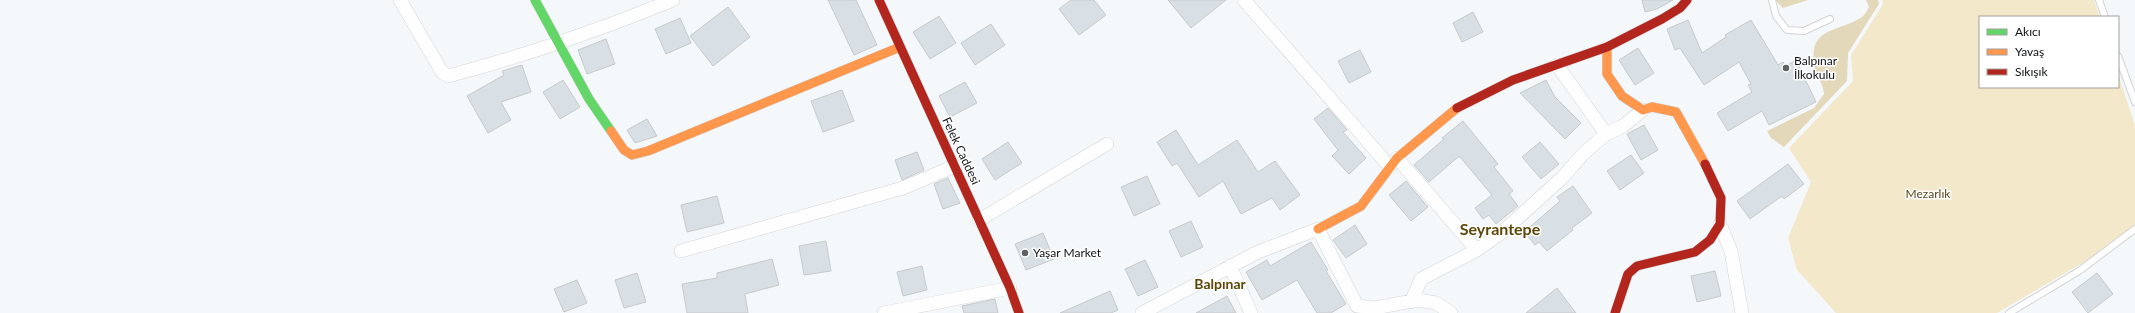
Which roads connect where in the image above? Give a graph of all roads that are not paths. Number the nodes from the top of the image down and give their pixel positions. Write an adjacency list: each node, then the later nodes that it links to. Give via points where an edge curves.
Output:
1 (400, 0): 11 (street, via 442,72 448,76)
2 (535, 0): 11 (street)
3 (673, 0): 11 (street)
4 (879, 0): 13 (street, Felek Caddesi)
5 (1244, 0): 20 (street)
6 (1687, 0): 12 (street, via 1680,8 1662,19)
7 (1772, 0): 10 (lane, via 1776,16 1787,30 1804,31)
8 (2099, 0): 9 (lane)
9 (2104, 16)
10 (1830, 20)
11 (560, 43): 13 (street, via 589,99 624,150 632,155 648,151)
12 (1607, 47): 15 (street); 17 (street, via 1607,74 1622,96)
13 (900, 48): 21 (street, Felek Caddesi)
14 (2119, 59): 16 (lane)
15 (1557, 65): 18 (street); 20 (street, via 1513,80 1454,110)
16 (2135, 102)
17 (1643, 110): 18 (street, via 1623,126); 23 (street, via 1652,107 1676,112 1721,198)
18 (1606, 134): 26 (street, via 1584,153 1562,178 1500,233)
19 (1107, 144): 22 (street)
20 (1393, 162): 25 (street, via 1360,206); 26 (street)
21 (955, 166): 22 (street, Felek Caddesi); 27 (street, via 903,188)
22 (979, 220): 29 (street, Felek Caddesi)
23 (1720, 224): 37 (street, via 1710,240 1695,252 1637,266 1628,274); 38 (street, via 1731,251)
24 (2135, 229): 39 (lane, via 2079,271)
25 (1318, 230): 28 (street, via 1258,252); 31 (street)
26 (1476, 250): 30 (street, via 1421,279)
27 (681, 251)
28 (1230, 266): 34 (street); 35 (street)
29 (1010, 288): 32 (street); 33 (street, Felek Caddesi)
30 (1412, 302): 31 (street); 36 (street, via 1418,300 1436,303)
31 (1357, 310)
32 (884, 313)
33 (1019, 313)
34 (1142, 313)
35 (1251, 313)
36 (1451, 313)
37 (1615, 313)
38 (1742, 313)
39 (2009, 313)

